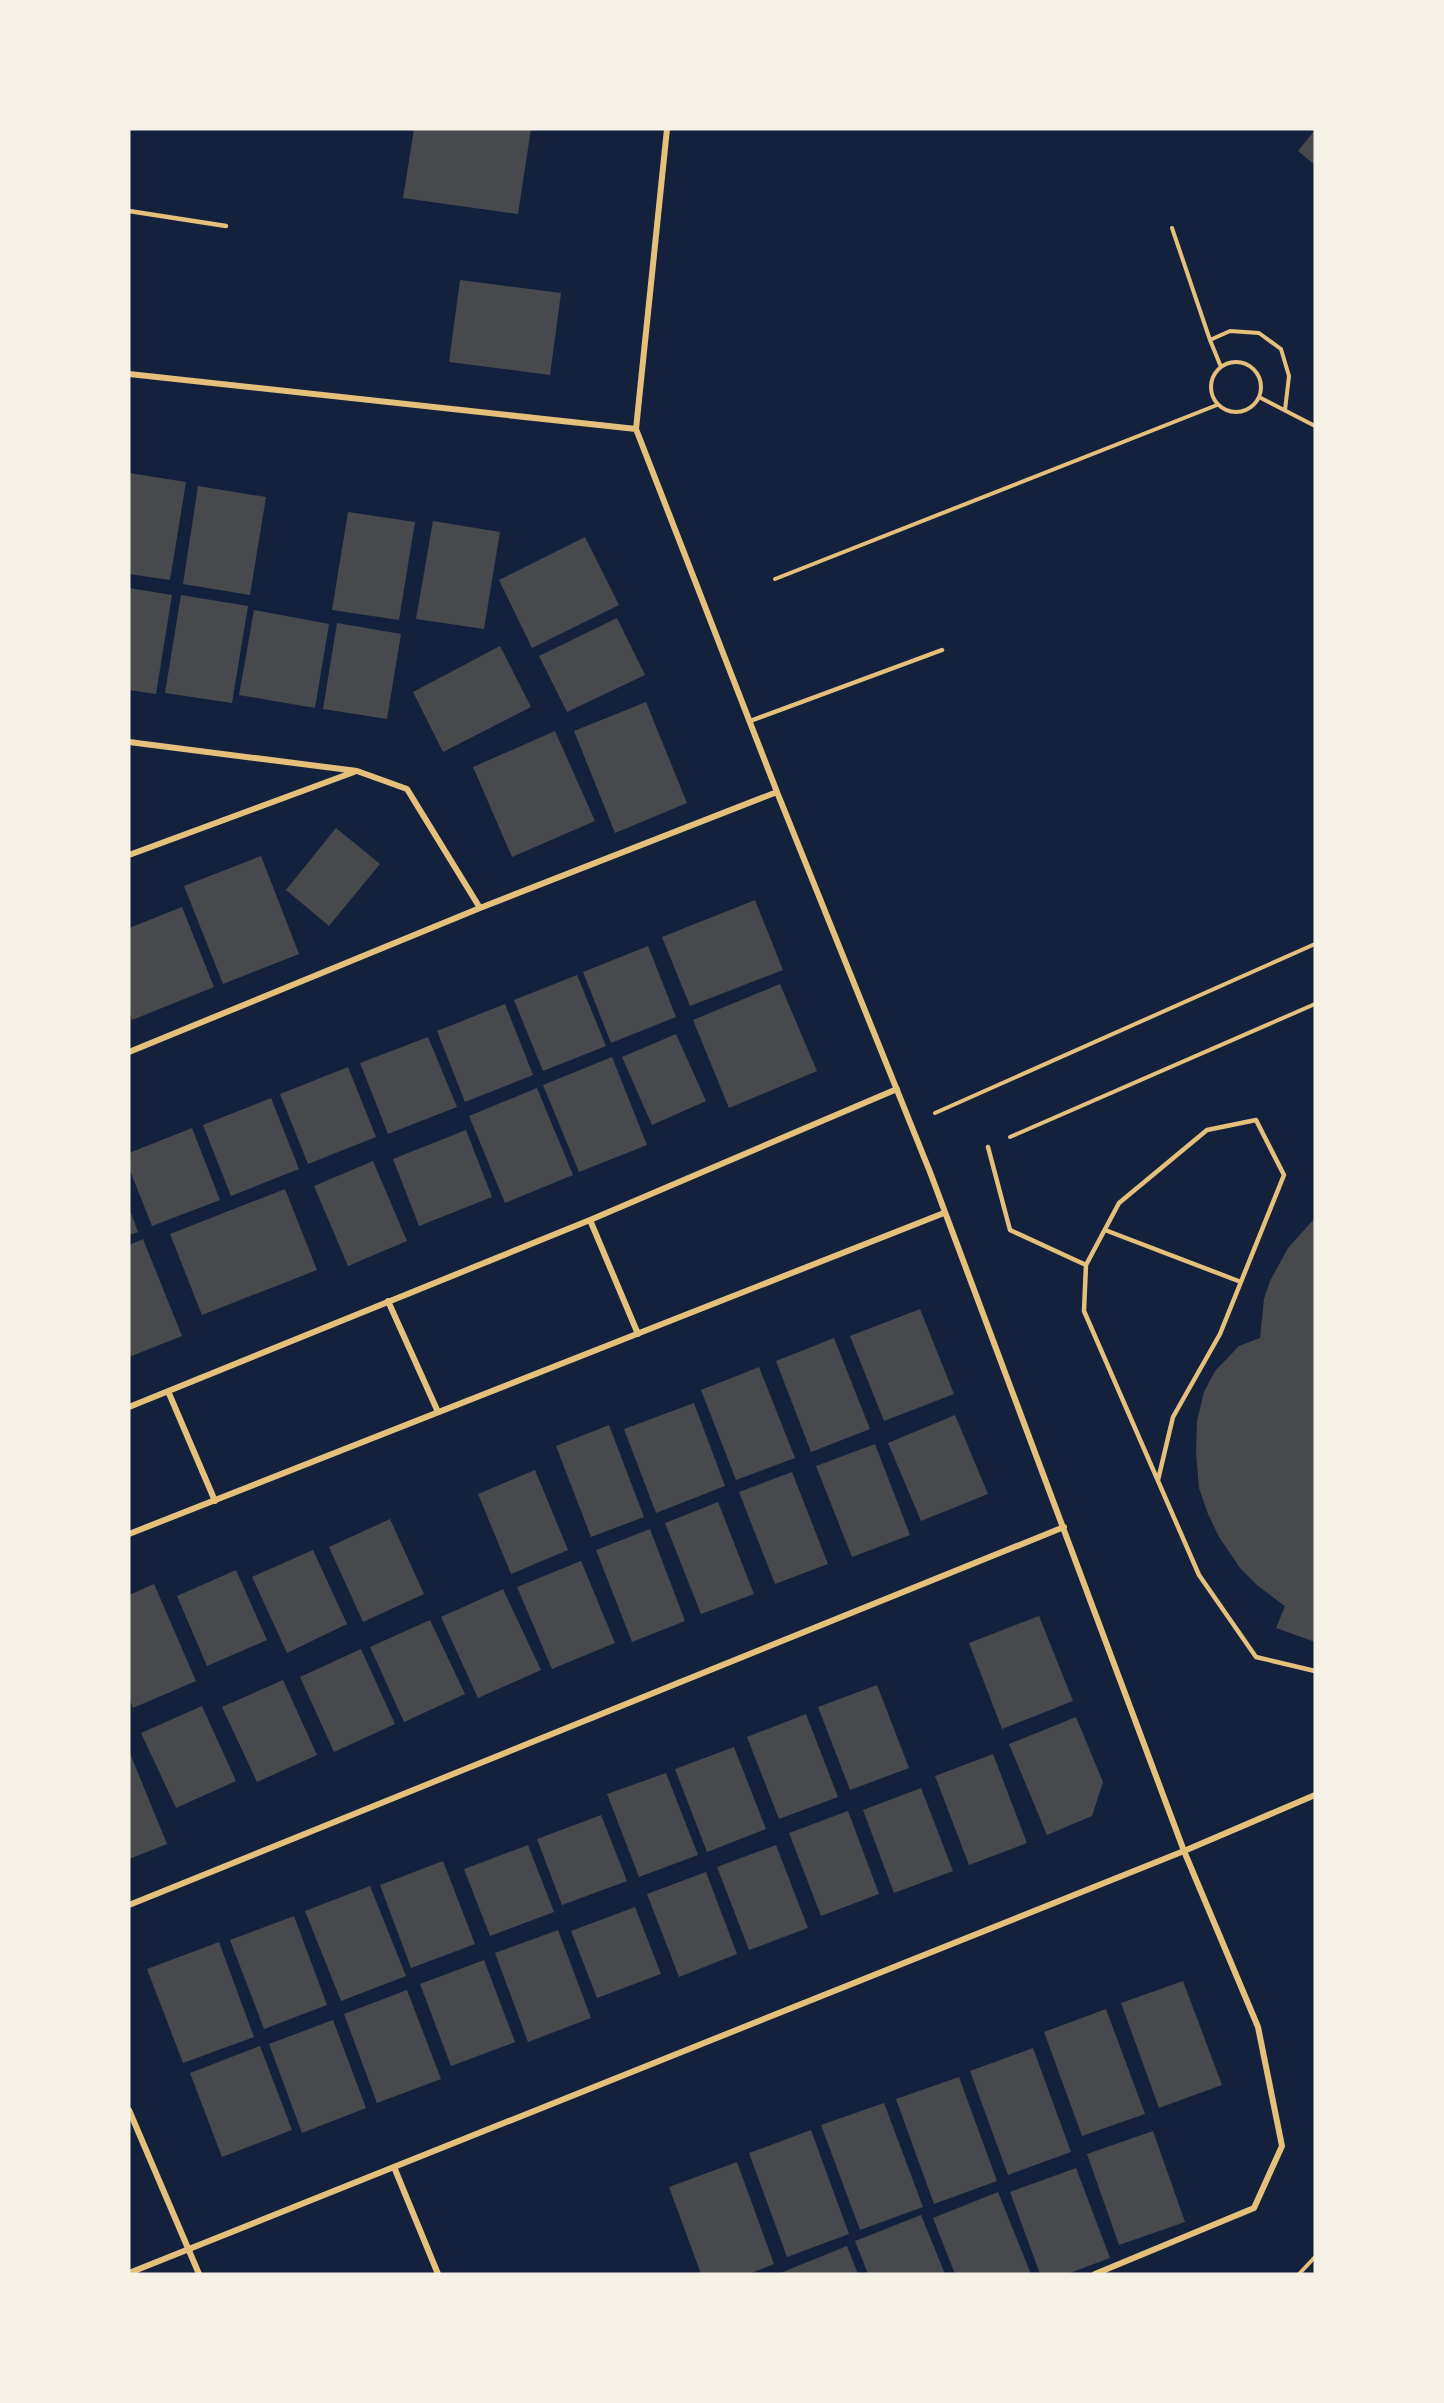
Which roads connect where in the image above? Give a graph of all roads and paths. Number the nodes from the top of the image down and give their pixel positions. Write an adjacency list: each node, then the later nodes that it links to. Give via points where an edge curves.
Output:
1 (667, 129): 12 (street)
2 (129, 211): 3 (lane)
3 (226, 226)
4 (1172, 228): 5 (path)
5 (1210, 340): 6 (path); 10 (path, via 1230,331 1259,333 1281,349 1289,376)
6 (1221, 367): 8 (path, via 1229,362 1242,362 1254,369 1261,380); 9 (path, via 1211,380 1211,393)
7 (129, 374): 12 (street)
8 (1259, 397): 9 (path, via 1242,412 1229,412); 10 (path)
9 (1217, 405): 13 (path)
10 (1285, 410): 11 (path)
11 (1315, 426)
12 (636, 429): 15 (street)
13 (775, 579)
14 (942, 650): 15 (lane)
15 (750, 721): 18 (street)
16 (129, 742): 17 (street)
17 (357, 771): 19 (street); 20 (street, via 407,789)
18 (777, 792): 20 (street); 24 (street)
19 (129, 855)
20 (480, 908): 23 (street)
21 (1315, 944): 25 (path)
22 (1315, 1004): 26 (path)
23 (129, 1052)
24 (897, 1089): 25 (street); 28 (street)
25 (911, 1124): 27 (street)
26 (988, 1147): 30 (lane, via 1010,1230)
27 (944, 1213): 33 (street); 39 (street)
28 (590, 1220): 32 (street); 33 (street)
29 (1105, 1230): 30 (lane); 31 (lane); 31 (lane, via 1119,1203 1207,1130 1256,1120 1284,1175)
30 (1086, 1265): 37 (lane, via 1084,1311)
31 (1240, 1282): 37 (lane, via 1220,1334 1173,1417)
32 (388, 1301): 34 (street); 36 (street)
33 (638, 1334): 36 (street)
34 (168, 1391): 35 (street); 38 (street)
35 (129, 1407)
36 (438, 1412): 38 (street)
37 (1158, 1480): 41 (lane, via 1199,1575 1256,1657)
38 (215, 1501): 40 (street)
39 (1064, 1527): 43 (street); 44 (street)
40 (129, 1534)
41 (1315, 1671)
42 (1315, 1796): 43 (street)
43 (1184, 1851): 46 (street); 52 (street, via 1258,2027 1282,2146 1254,2208)
44 (129, 1905)
45 (129, 2110): 47 (street)
46 (394, 2167): 47 (street); 51 (street)
47 (189, 2249): 49 (street); 50 (street)
48 (1315, 2257): 53 (path)
49 (129, 2273)
50 (199, 2274)
51 (438, 2274)
52 (1095, 2274)
53 (1299, 2274)

